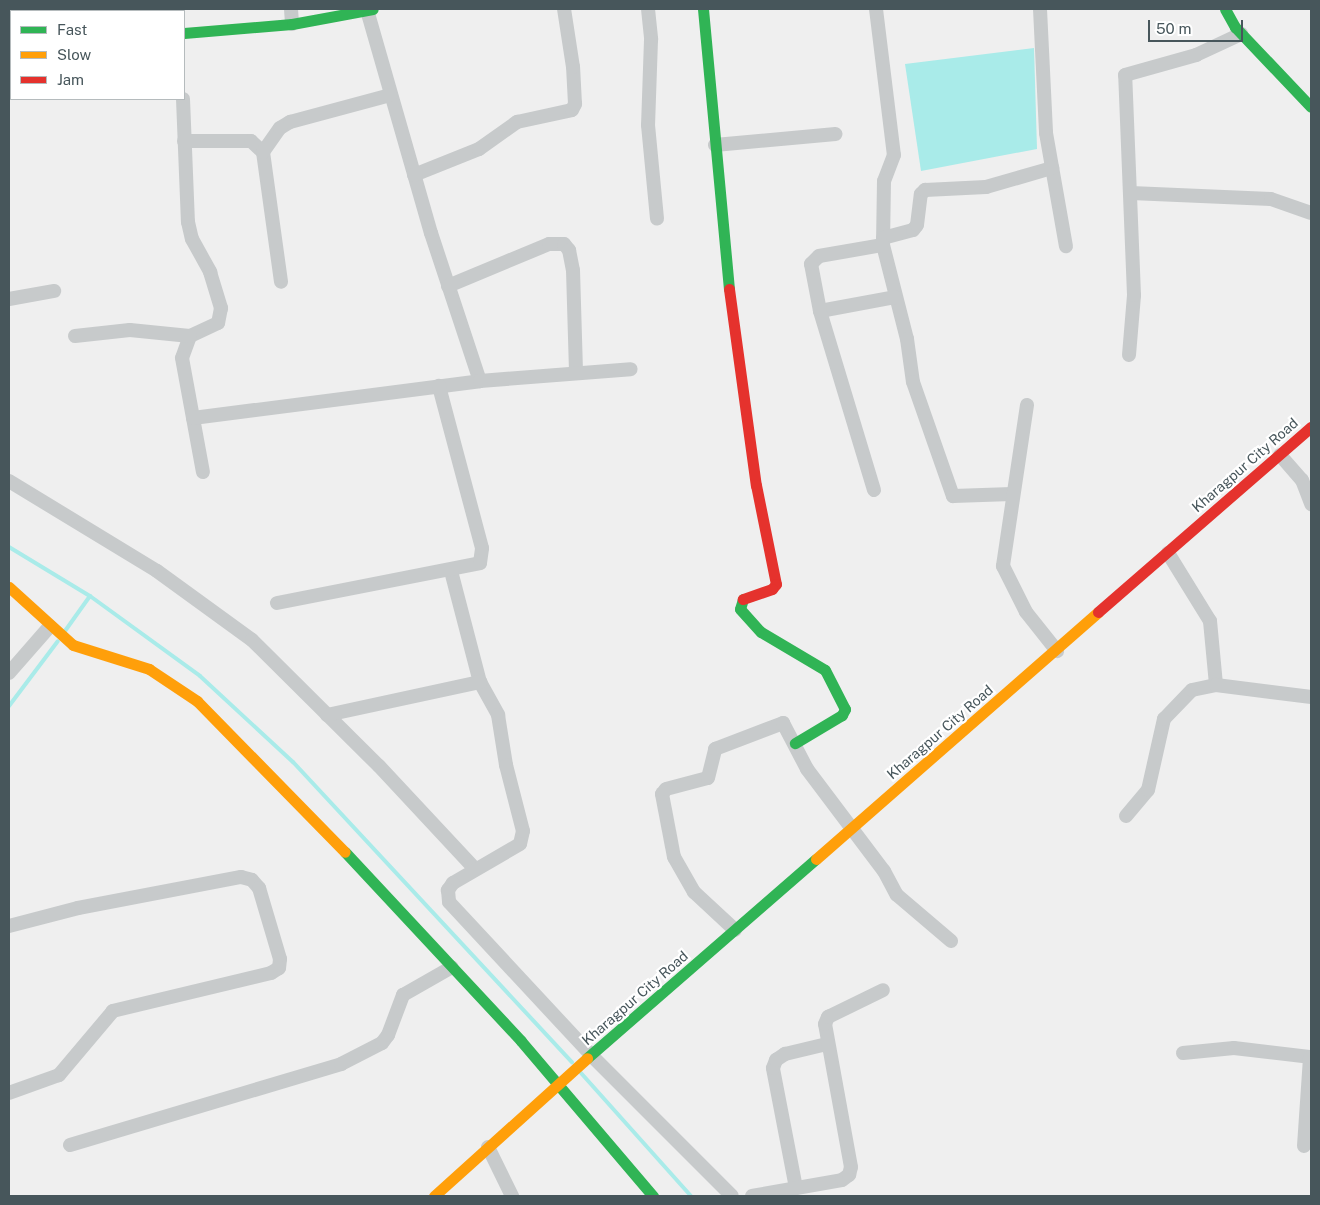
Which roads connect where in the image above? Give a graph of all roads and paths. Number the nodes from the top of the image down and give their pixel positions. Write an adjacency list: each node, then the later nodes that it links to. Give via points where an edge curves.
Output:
1 (291, 9): 9 (street)
2 (370, 9): 9 (street); 12 (street)
3 (564, 9): 20 (street, via 573,67 575,104 572,110 517,122 479,149)
4 (648, 9): 23 (street, via 651,40 648,125)
5 (703, 9): 17 (street)
6 (876, 9): 24 (street, via 894,155 884,181)
7 (1040, 9): 19 (street, via 1046,133)
8 (1225, 9): 11 (street)
9 (292, 24): 10 (street)
10 (185, 34)
11 (1241, 34): 14 (street); 21 (street, via 1196,55 1124,74)
12 (390, 95): 18 (street, via 290,122 280,128); 20 (street)
13 (183, 100): 16 (street)
14 (1311, 108)
15 (835, 134): 17 (street)
16 (184, 141): 18 (street, via 251,141); 33 (street, via 188,222 192,239 210,272 222,308 218,323)
17 (714, 145): 59 (street, via 727,273 756,486 776,584 743,599 740,609 761,632 825,670 845,708 842,715)
18 (263, 152): 26 (street)
19 (1052, 168): 24 (street, via 986,187 925,190 913,230); 25 (street)
20 (414, 175): 27 (street)
21 (1131, 194): 22 (street, via 1271,199); 34 (street, via 1134,295)
22 (1311, 213)
23 (656, 219)
24 (883, 241): 29 (street); 31 (street, via 813,259 812,271)
25 (1066, 246)
26 (281, 282)
27 (448, 286): 36 (street, via 549,244 564,244 569,250 573,270); 37 (street)
28 (54, 291): 30 (street)
29 (895, 297): 31 (street); 46 (street, via 909,350 913,382 950,491 957,497)
30 (9, 299)
31 (820, 311): 45 (street)
32 (75, 336): 33 (street, via 130,330)
33 (190, 336): 40 (street, via 182,358)
34 (1129, 355)
35 (631, 369): 36 (street)
36 (576, 372): 37 (street)
37 (480, 381): 38 (street)
38 (439, 386): 40 (street); 49 (street, via 483,557 472,567)
39 (1027, 405): 46 (street)
40 (193, 418): 43 (street)
41 (1311, 427): 42 (street, Kharagpur City Road)
42 (1280, 455): 47 (street, via 1302,480); 48 (street, Kharagpur City Road)
43 (203, 472)
44 (9, 481): 58 (street, via 69,515 198,600 252,640)
45 (874, 490)
46 (1012, 494): 53 (street, via 1003,566 1026,612)
47 (1311, 504)
48 (1168, 553): 53 (street, Kharagpur City Road); 56 (street, via 1210,621)
49 (451, 571): 51 (street); 55 (street)
50 (9, 587): 52 (street)
51 (277, 603)
52 (52, 628): 54 (street); 66 (street, via 73,645 149,669 197,701 304,808)
53 (1057, 651): 61 (street, Kharagpur City Road)
54 (9, 673)
55 (480, 682): 58 (street); 62 (street, via 498,715 522,839 520,844)
56 (1216, 685): 57 (street); 60 (street, via 1192,690 1164,719 1148,790)
57 (1311, 697)
58 (327, 715): 62 (street)
59 (795, 743): 61 (street, via 812,777); 64 (street, via 787,726 776,724 715,749 708,778 666,789 662,794 674,857 694,892)
60 (1126, 816)
61 (853, 828): 64 (street, Kharagpur City Road); 65 (street, via 897,895)
62 (474, 869): 70 (street, via 448,890 448,902)
63 (9, 926): 73 (street, via 78,908 241,877 252,880 259,888 280,959 279,968 271,973 113,1011 59,1075)
64 (735, 930): 70 (street, Kharagpur City Road)
65 (951, 941)
66 (452, 968): 72 (street); 74 (street, via 402,995 382,1043 342,1064)
67 (883, 990): 68 (street, via 828,1017 825,1024)
68 (827, 1044): 77 (street, via 785,1054 776,1060 773,1068); 77 (street, via 851,1167 849,1175 842,1180)
69 (1183, 1053): 71 (street, via 1228,1047)
70 (589, 1057): 72 (street, Kharagpur City Road); 81 (street)
71 (1310, 1057): 75 (street)
72 (558, 1083): 76 (street, Kharagpur City Road); 80 (street)
73 (9, 1094)
74 (70, 1145)
75 (1304, 1146)
76 (488, 1147): 78 (street, Kharagpur City Road); 79 (street)
77 (796, 1188): 82 (street)
78 (434, 1196)
79 (512, 1196)
80 (653, 1196)
81 (732, 1196)
82 (752, 1196)

